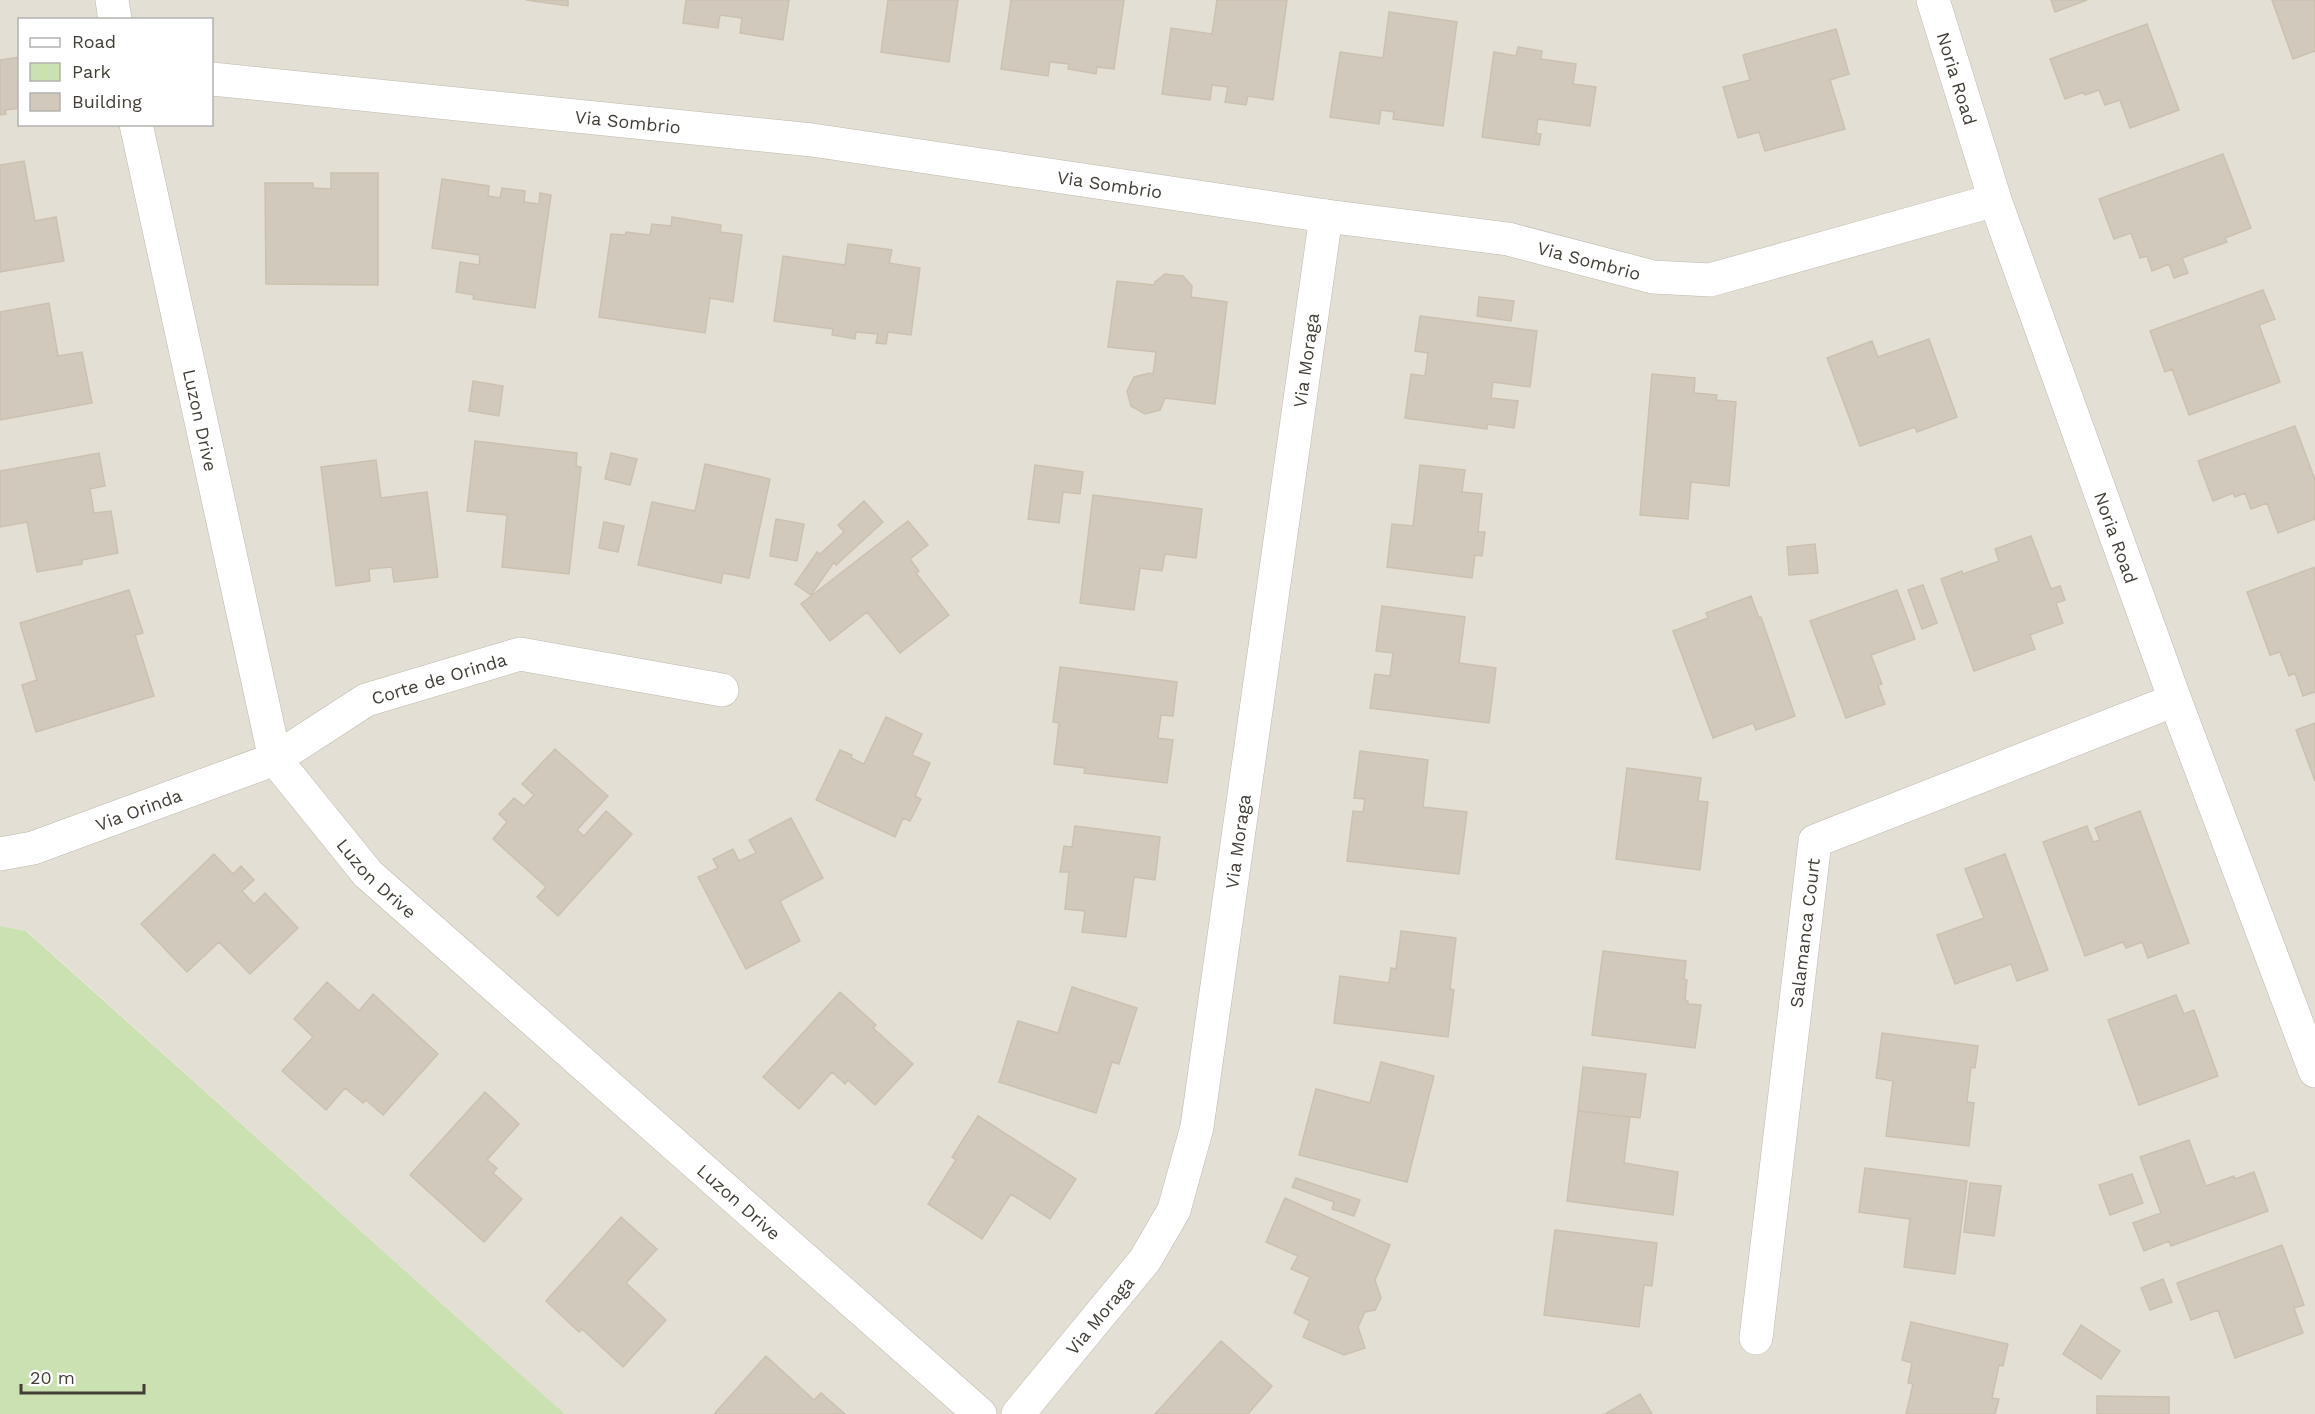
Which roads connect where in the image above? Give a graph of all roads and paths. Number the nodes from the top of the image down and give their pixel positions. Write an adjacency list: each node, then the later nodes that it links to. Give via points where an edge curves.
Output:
1 (112, 0): 3 (street)
2 (1933, 0): 6 (street, Noria Road)
3 (115, 18)
4 (213, 79): 7 (street, Via Sombrio, via 812,140)
5 (136, 126): 10 (street, Luzon Drive)
6 (1995, 200): 7 (street, Via Sombrio, via 1710,280 1653,277 1508,238); 9 (street, Noria Road)
7 (1326, 216): 15 (street, Via Moraga, via 1197,1127 1174,1210 1145,1260)
8 (723, 690): 10 (street, Corte de Orinda, via 520,654 366,700)
9 (2175, 700): 12 (street, Noria Road); 13 (street, Salamanca Court, via 1815,841)
10 (275, 759): 11 (street, Via Orinda, via 33,848); 14 (street, Luzon Drive, via 368,874)
11 (0, 855)
12 (2315, 1071)
13 (1756, 1338)
14 (981, 1414)
15 (1018, 1414)

